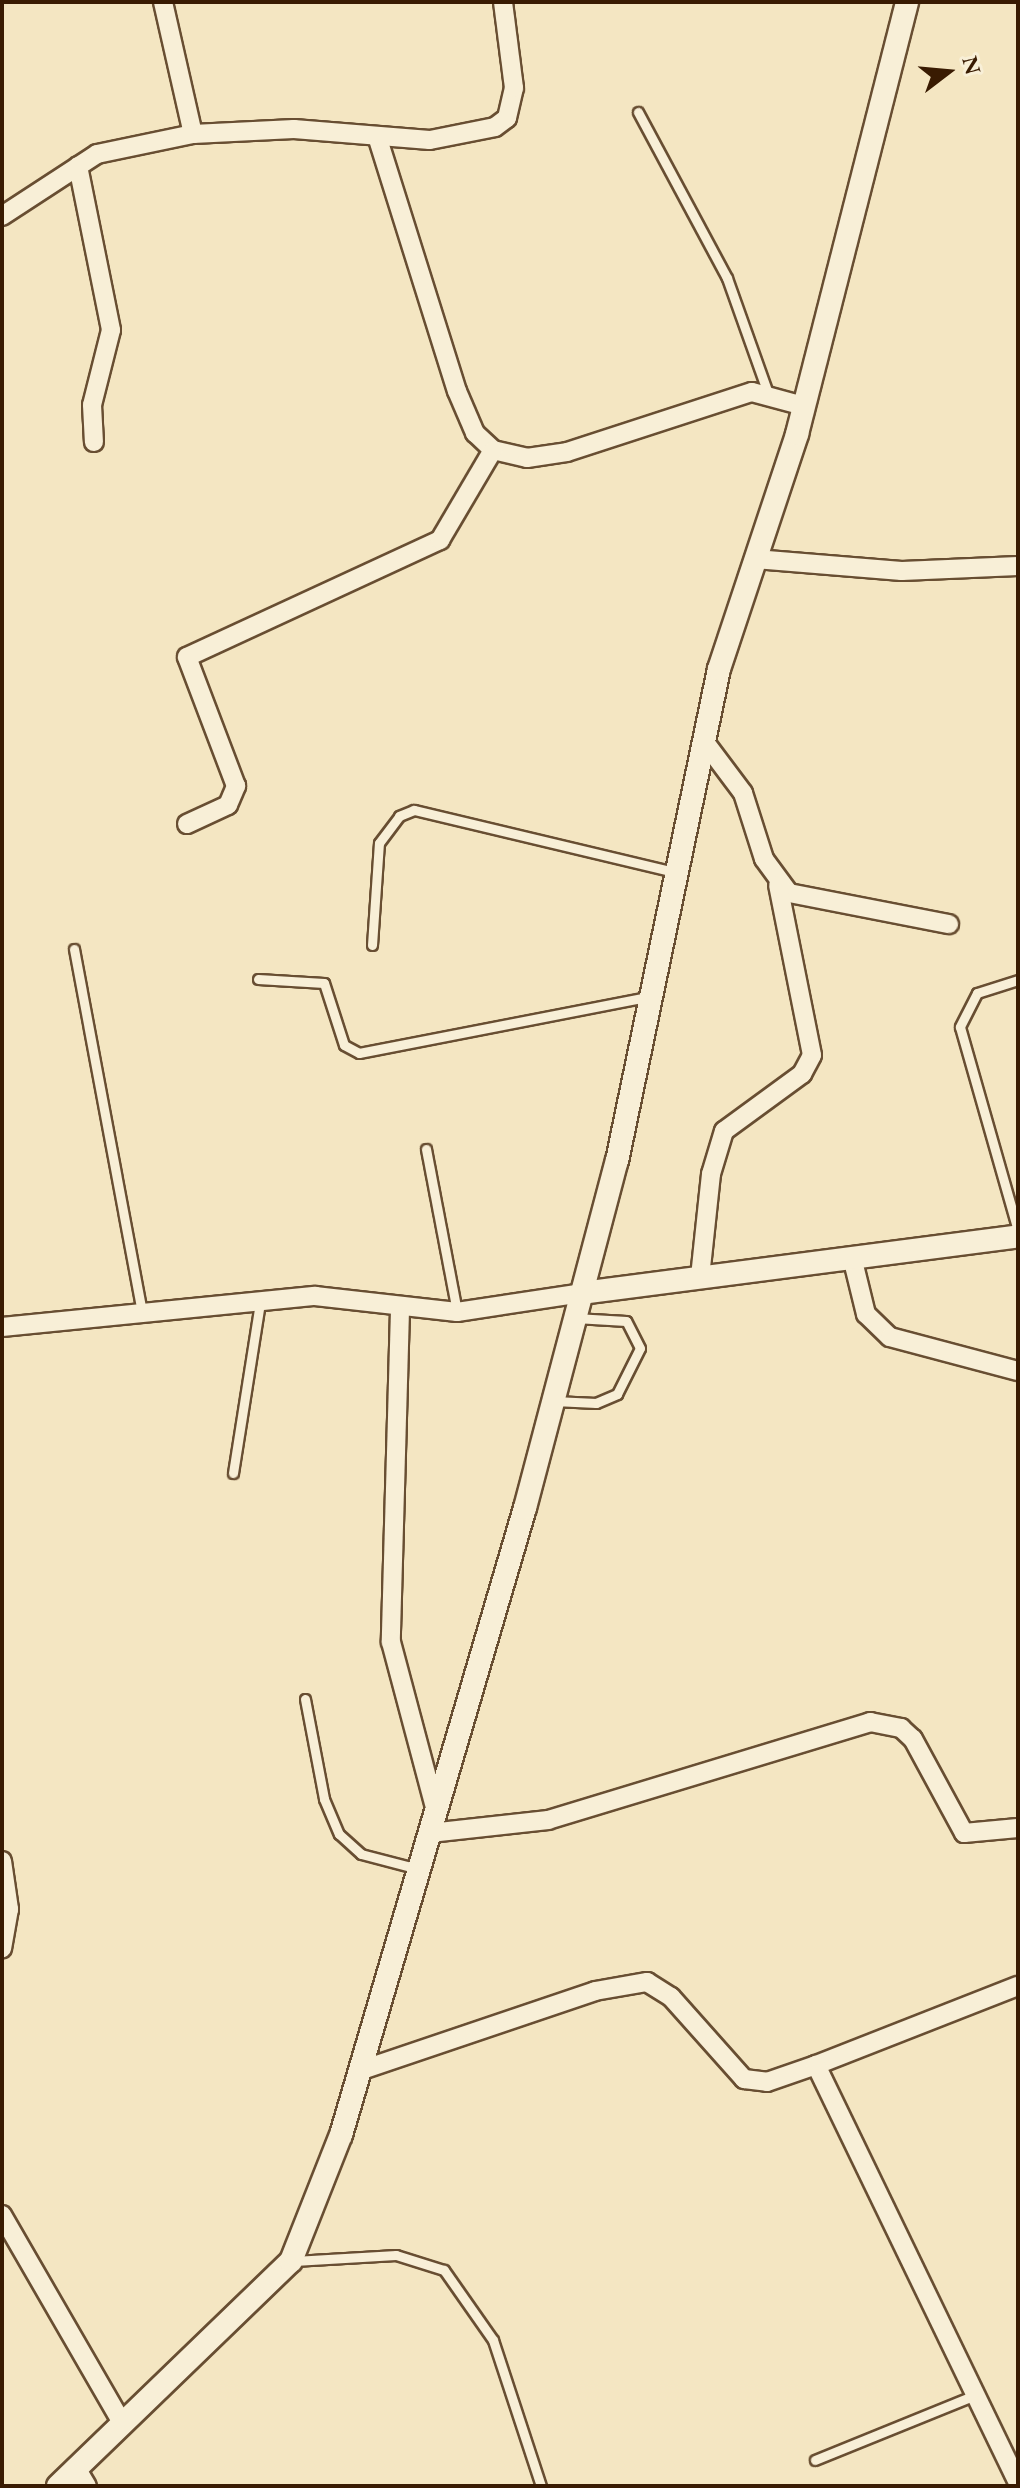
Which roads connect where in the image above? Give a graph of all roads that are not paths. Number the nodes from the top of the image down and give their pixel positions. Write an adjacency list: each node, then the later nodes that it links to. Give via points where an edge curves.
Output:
1 (163, 2): 5 (street)
2 (503, 2): 6 (street, via 514,88 507,118 470,135)
3 (907, 2): 10 (street)
4 (638, 112): 9 (lane, via 727,278)
5 (193, 134): 6 (street, via 294,129); 7 (street, via 97,154)
6 (377, 136): 12 (street, via 457,391 475,433)
7 (78, 166): 8 (street); 11 (street, via 111,330 92,405)
8 (2, 216)
9 (768, 393): 10 (street); 12 (street, via 738,395 567,452 527,458)
10 (804, 406): 13 (street)
11 (94, 442)
12 (493, 450): 16 (street, via 440,540 187,657 236,786 228,805)
13 (755, 559): 14 (street, via 902,571); 15 (street)
14 (1018, 566)
15 (704, 741): 17 (street); 18 (street, via 743,793)
16 (187, 824)
17 (677, 873): 20 (lane, via 414,810 399,816 379,843); 24 (street)
18 (778, 885): 19 (street, via 803,901); 28 (street, via 812,1055 802,1074 724,1131 711,1174)
19 (949, 924)
20 (372, 945)
21 (74, 949): 33 (lane)
22 (258, 979): 24 (lane, via 324,983 344,1045 359,1053)
23 (1018, 980): 26 (lane, via 977,993 960,1027)
24 (650, 997): 29 (street)
25 (426, 1149): 32 (lane)
26 (1018, 1233): 27 (street)
27 (852, 1257): 28 (street); 36 (street, via 866,1314 890,1337)
28 (700, 1277): 29 (street)
29 (582, 1293): 32 (street); 34 (street)
30 (260, 1302): 31 (street, via 351,1297); 33 (street); 38 (lane)
31 (400, 1310): 32 (street); 40 (street, via 391,1642)
32 (457, 1312)
33 (142, 1313): 35 (street)
34 (575, 1318): 37 (street); 37 (lane, via 626,1321 640,1348 617,1394 596,1403)
35 (3, 1326)
36 (1018, 1371)
37 (553, 1401): 40 (street)
38 (233, 1473)
39 (305, 1699): 43 (lane, via 324,1799 339,1834 361,1854)
40 (433, 1822): 41 (street, via 548,1820 870,1722 901,1728 913,1739 964,1833); 43 (street)
41 (1018, 1828)
42 (2, 1861): 44 (street, via 9,1909)
43 (419, 1869): 47 (street)
44 (2, 1948)
45 (1018, 1986): 46 (street)
46 (816, 2065): 47 (street, via 767,2082 744,2079 671,1997 647,1982 595,1991); 50 (street)
47 (359, 2071): 49 (street)
48 (2, 2215): 51 (street)
49 (291, 2261): 51 (street); 56 (lane, via 396,2255 444,2270 493,2340)
50 (975, 2395): 52 (lane); 54 (street)
51 (122, 2423): 53 (street)
52 (815, 2460)
53 (82, 2477): 55 (street)
54 (1018, 2482)
55 (58, 2486)
56 (541, 2486)

